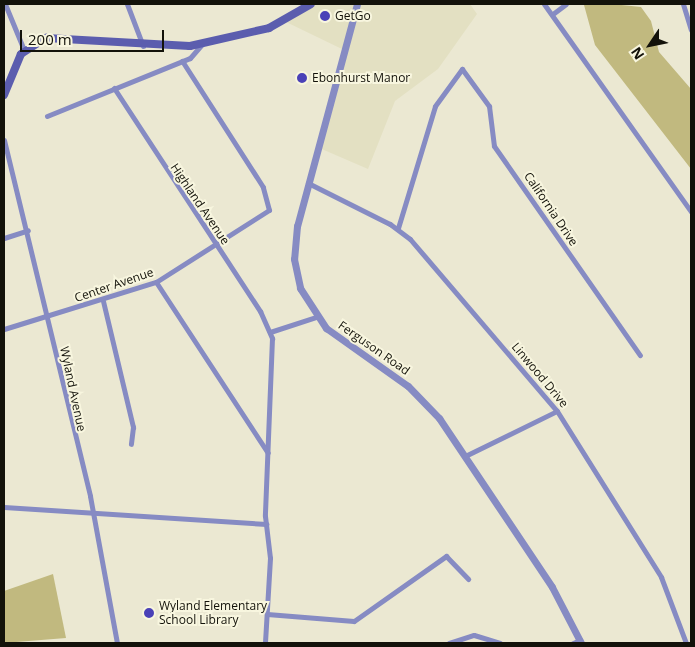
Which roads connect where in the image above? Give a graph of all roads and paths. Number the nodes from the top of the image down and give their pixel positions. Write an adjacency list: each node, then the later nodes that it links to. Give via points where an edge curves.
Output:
1 (6, 4): 12 (street)
2 (126, 4): 11 (street)
3 (311, 4): 10 (main road, via 269,28)
4 (357, 4): 18 (street, Ferguson Road)
5 (544, 4): 8 (street)
6 (566, 4): 8 (street)
7 (682, 4): 9 (street)
8 (554, 13): 19 (street, via 567,40)
9 (691, 30)
10 (203, 43): 11 (main road); 13 (street)
11 (143, 46): 12 (main road, via 53,37)
12 (24, 50): 15 (main road)
13 (182, 61): 14 (street); 23 (street, Center Avenue, via 263,187 271,208)
14 (114, 88): 16 (street); 23 (street, Highland Avenue)
15 (4, 95)
16 (47, 116)
17 (4, 140): 21 (street, Wyland Avenue)
18 (308, 182): 20 (street, Linwood Drive); 26 (street, Ferguson Road, via 294,258 300,288)
19 (691, 212)
20 (398, 228): 30 (street, California Drive, via 435,106 462,69 489,106 494,146); 31 (street, Linwood Drive, via 437,267)
21 (28, 230): 22 (street); 27 (street, Wyland Avenue)
22 (4, 238)
23 (216, 245): 24 (street, Center Avenue); 29 (street, Highland Avenue)
24 (156, 282): 25 (street, Center Avenue); 33 (street)
25 (103, 301): 27 (street, Center Avenue); 32 (street, via 133,427)
26 (316, 317): 29 (street); 34 (street, Ferguson Road, via 408,386)
27 (45, 319): 28 (street, Center Avenue); 36 (street, Wyland Avenue)
28 (4, 329)
29 (270, 332): 33 (street, via 274,359)
30 (640, 355)
31 (557, 411): 34 (street); 45 (street, Linwood Drive, via 661,578)
32 (131, 444)
33 (268, 453): 37 (street)
34 (465, 456): 40 (street, Ferguson Road, via 552,587)
35 (4, 507): 36 (street)
36 (93, 512): 37 (street); 41 (street, Wyland Avenue)
37 (266, 524): 39 (street, via 270,558)
38 (468, 578): 39 (street, via 446,556 354,621)
39 (267, 614): 42 (street)
40 (578, 642)
41 (118, 643)
42 (265, 643)
43 (449, 643): 44 (street, via 474,635)
44 (500, 643)
45 (686, 643)

